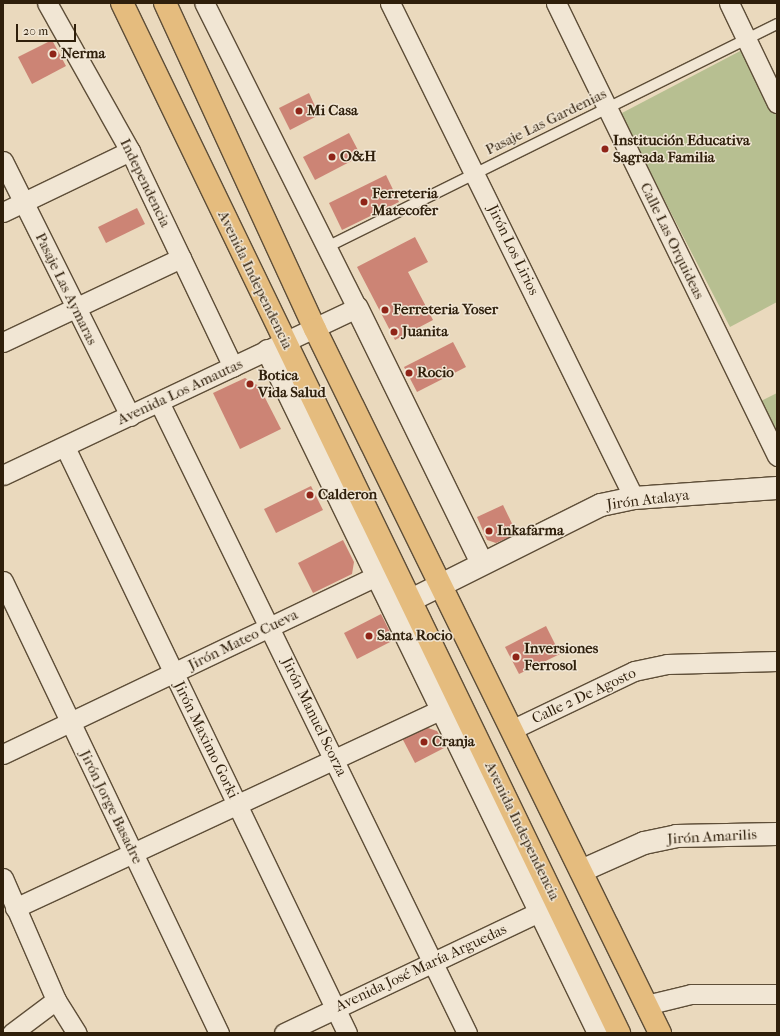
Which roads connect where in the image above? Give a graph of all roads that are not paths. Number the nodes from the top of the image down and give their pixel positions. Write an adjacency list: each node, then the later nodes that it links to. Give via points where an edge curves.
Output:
1 (47, 3): 12 (street, Independencia)
2 (122, 3): 23 (main road, Avenida Independencia)
3 (165, 3): 21 (main road)
4 (204, 3): 17 (street)
5 (390, 3): 14 (street, Jirón Los Lirios)
6 (556, 3): 11 (street, Calle Las Orquideas)
7 (729, 3): 9 (street)
8 (777, 24): 9 (lane, Pasaje Las Gardenias)
9 (746, 39): 10 (street); 11 (lane, Pasaje Las Gardenias)
10 (777, 102)
11 (607, 109): 14 (lane, Pasaje Las Gardenias); 28 (street, Calle Las Orquideas)
12 (130, 151): 15 (street); 18 (street, Independencia)
13 (3, 161): 15 (street, Pasaje Las Aymaras)
14 (475, 174): 17 (lane, Pasaje Las Gardenias); 31 (street, Jirón Los Lirios)
15 (23, 202): 16 (street); 19 (street, Pasaje Las Aymaras)
16 (3, 212)
17 (327, 247): 20 (street)
18 (181, 258): 19 (street); 24 (street, Independencia)
19 (75, 308): 22 (street); 26 (street, Pasaje Las Aymaras)
20 (357, 308): 21 (street, Avenida Los Amautas); 32 (street)
21 (315, 329): 23 (street, Avenida Los Amautas); 35 (main road)
22 (3, 342)
23 (277, 347): 24 (street, Avenida Los Amautas); 33 (main road, Avenida Independencia)
24 (233, 367): 25 (street, Avenida Los Amautas)
25 (159, 402): 26 (street, Avenida Los Amautas); 37 (street, Jirón Manuel Scorza)
26 (130, 416): 27 (street, Avenida Los Amautas)
27 (65, 447): 29 (street, Avenida Los Amautas); 39 (street, Jirón Maximo Gorki)
28 (777, 456)
29 (3, 475)
30 (777, 488): 31 (street, Jirón Atalaya)
31 (634, 498): 32 (street, Jirón Atalaya, via 601,505)
32 (482, 563): 35 (street, Jirón Atalaya)
33 (386, 571): 36 (main road, Avenida Independencia); 37 (street, Jirón Mateo Cueva); 40 (street, Avenida Independencia)
34 (3, 581): 41 (street, Jirón Jorge Basadre)
35 (441, 586): 36 (street, Jirón Atalaya); 42 (main road)
36 (411, 600): 40 (main road, Avenida Independencia)
37 (270, 626): 39 (street, Jirón Mateo Cueva); 44 (street, Jirón Manuel Scorza)
38 (777, 661): 42 (street, Calle 2 De Agosto, via 667,664 634,671)
39 (173, 673): 41 (street, Jirón Mateo Cueva); 45 (street, Jirón Maximo Gorki)
40 (450, 705): 44 (street); 51 (main road, Avenida Independencia)
41 (70, 722): 43 (street, Jirón Mateo Cueva); 47 (street, Jirón Jorge Basadre)
42 (511, 730): 48 (main road)
43 (3, 754)
44 (334, 758): 45 (street); 52 (street, Jirón Manuel Scorza)
45 (236, 804): 47 (street); 56 (street, Jirón Maximo Gorki)
46 (777, 834): 48 (street, Jirón Amarilis, via 676,836 644,843)
47 (133, 852): 50 (street); 59 (street, Jirón Jorge Basadre)
48 (580, 871): 55 (main road)
49 (3, 878): 50 (street)
50 (15, 908): 54 (street)
51 (548, 908): 52 (street, Avenida José María Arguedas); 63 (street, Avenida Independencia); 64 (main road, Avenida Independencia)
52 (433, 963): 56 (street, Avenida José María Arguedas); 62 (street, Jirón Manuel Scorza)
53 (777, 994): 55 (street, via 691,994)
54 (56, 1000): 57 (street); 58 (street)
55 (646, 1005): 65 (main road)
56 (335, 1009): 60 (street, Avenida José María Arguedas); 61 (street, Jirón Maximo Gorki)
57 (12, 1033)
58 (77, 1033)
59 (219, 1033)
60 (284, 1033)
61 (347, 1033)
62 (467, 1033)
63 (599, 1033)
64 (619, 1033)
65 (660, 1033)

